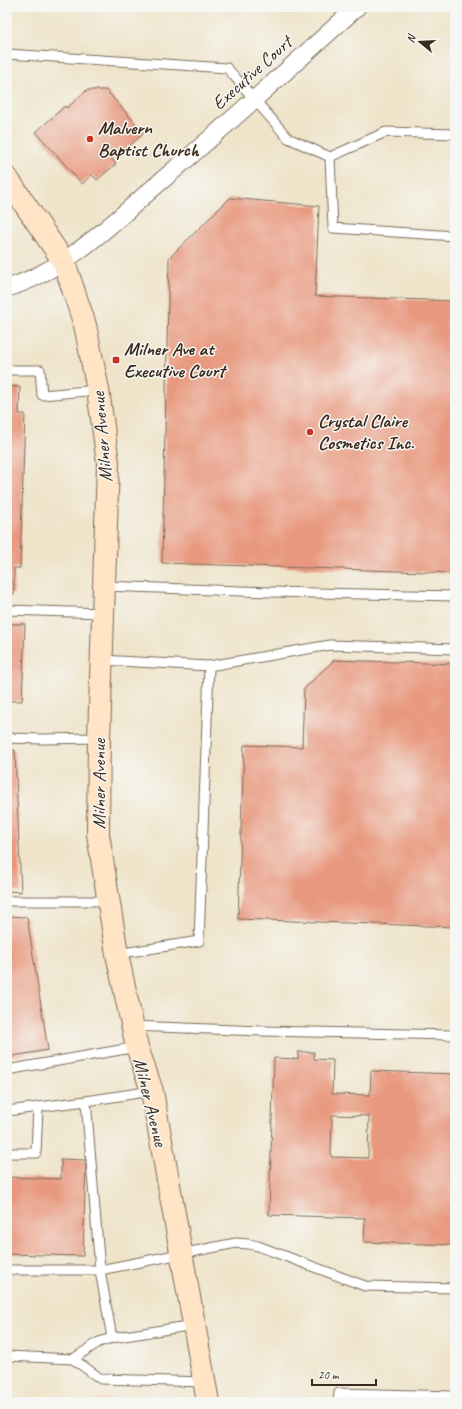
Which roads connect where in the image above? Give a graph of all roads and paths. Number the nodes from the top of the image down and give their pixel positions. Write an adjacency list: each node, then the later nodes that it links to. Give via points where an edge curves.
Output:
1 (357, 7): 3 (street, Executive Court)
2 (7, 54): 3 (lane, via 227,68)
3 (255, 101): 5 (lane, via 288,138); 8 (street, Executive Court)
4 (455, 134): 5 (lane, via 386,132)
5 (330, 157): 7 (lane, via 333,228)
6 (7, 178): 8 (main road, Milner Avenue)
7 (455, 236)
8 (64, 262): 9 (street, Executive Court, via 20,285); 11 (main road, Milner Avenue, via 85,325)
9 (7, 288)
10 (7, 370): 11 (lane, via 40,370 42,395)
11 (98, 390): 12 (main road, Milner Avenue, via 108,463)
12 (104, 586): 13 (lane); 15 (main road, Milner Avenue)
13 (455, 596)
14 (7, 610): 15 (lane)
15 (103, 613): 17 (main road, Milner Avenue)
16 (455, 649): 18 (lane, via 330,645)
17 (101, 660): 18 (lane); 20 (main road, Milner Avenue)
18 (209, 666): 23 (lane, via 199,941)
19 (7, 738): 20 (lane)
20 (98, 738): 22 (main road, Milner Avenue, via 98,834)
21 (7, 901): 22 (lane)
22 (108, 901): 23 (main road, Milner Avenue)
23 (116, 954): 24 (main road, Milner Avenue)
24 (132, 1026): 25 (lane); 26 (main road, Milner Avenue)
25 (455, 1035)
26 (137, 1047): 27 (lane); 28 (main road, Milner Avenue)
27 (7, 1070)
28 (152, 1091): 29 (lane); 33 (main road, Milner Avenue)
29 (86, 1101): 30 (lane); 35 (lane)
30 (38, 1108): 31 (lane); 32 (lane, via 36,1153)
31 (7, 1111)
32 (7, 1153)
33 (181, 1253): 35 (lane); 36 (lane, via 236,1243 249,1244 365,1286); 37 (main road, Milner Avenue)
34 (7, 1270): 35 (lane)
35 (100, 1270): 38 (lane)
36 (455, 1288)
37 (194, 1325): 38 (lane); 41 (main road, Milner Avenue)
38 (112, 1338): 40 (lane, via 99,1342)
39 (7, 1356): 40 (lane)
40 (73, 1359): 41 (lane, via 101,1379)
41 (207, 1392)
42 (455, 1396): 43 (lane, via 339,1393)
43 (338, 1402)

